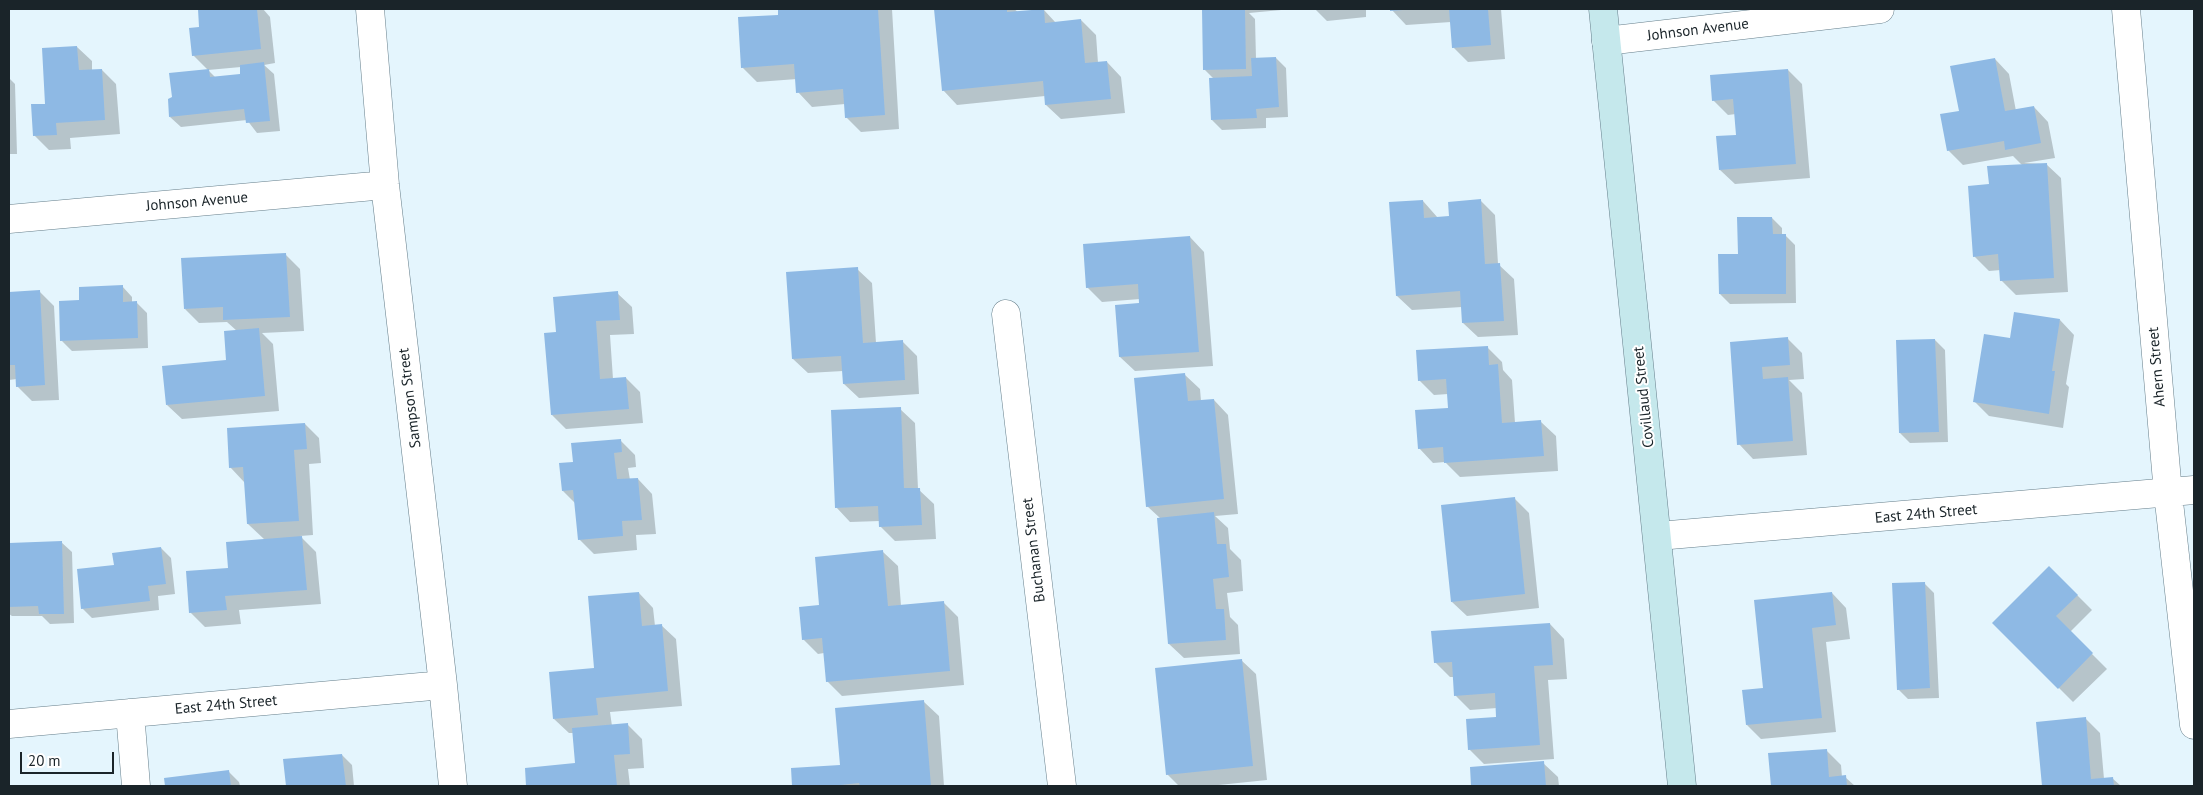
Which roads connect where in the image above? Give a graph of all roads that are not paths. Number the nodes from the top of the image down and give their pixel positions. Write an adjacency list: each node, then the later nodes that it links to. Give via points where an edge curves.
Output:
1 (370, 9): 6 (street, Sampson Street)
2 (1603, 9): 5 (street, Covillaud Street)
3 (1880, 9): 5 (street, Johnson Avenue)
4 (2126, 9): 9 (street, Ahern Street)
5 (1606, 41): 10 (street, Covillaud Street)
6 (385, 185): 7 (street, Johnson Avenue); 11 (street, Sampson Street)
7 (9, 219)
8 (1006, 314): 17 (street, Buchanan Street)
9 (2181, 491): 10 (street, East 24th Street); 14 (street, Ahern Street)
10 (1658, 536): 18 (street, Covillaud Street)
11 (443, 685): 12 (street, East 24th Street); 16 (street, Sampson Street)
12 (130, 713): 13 (street, East 24th Street); 15 (street)
13 (9, 724)
14 (2194, 725)
15 (136, 786)
16 (453, 786)
17 (1062, 786)
18 (1682, 786)

